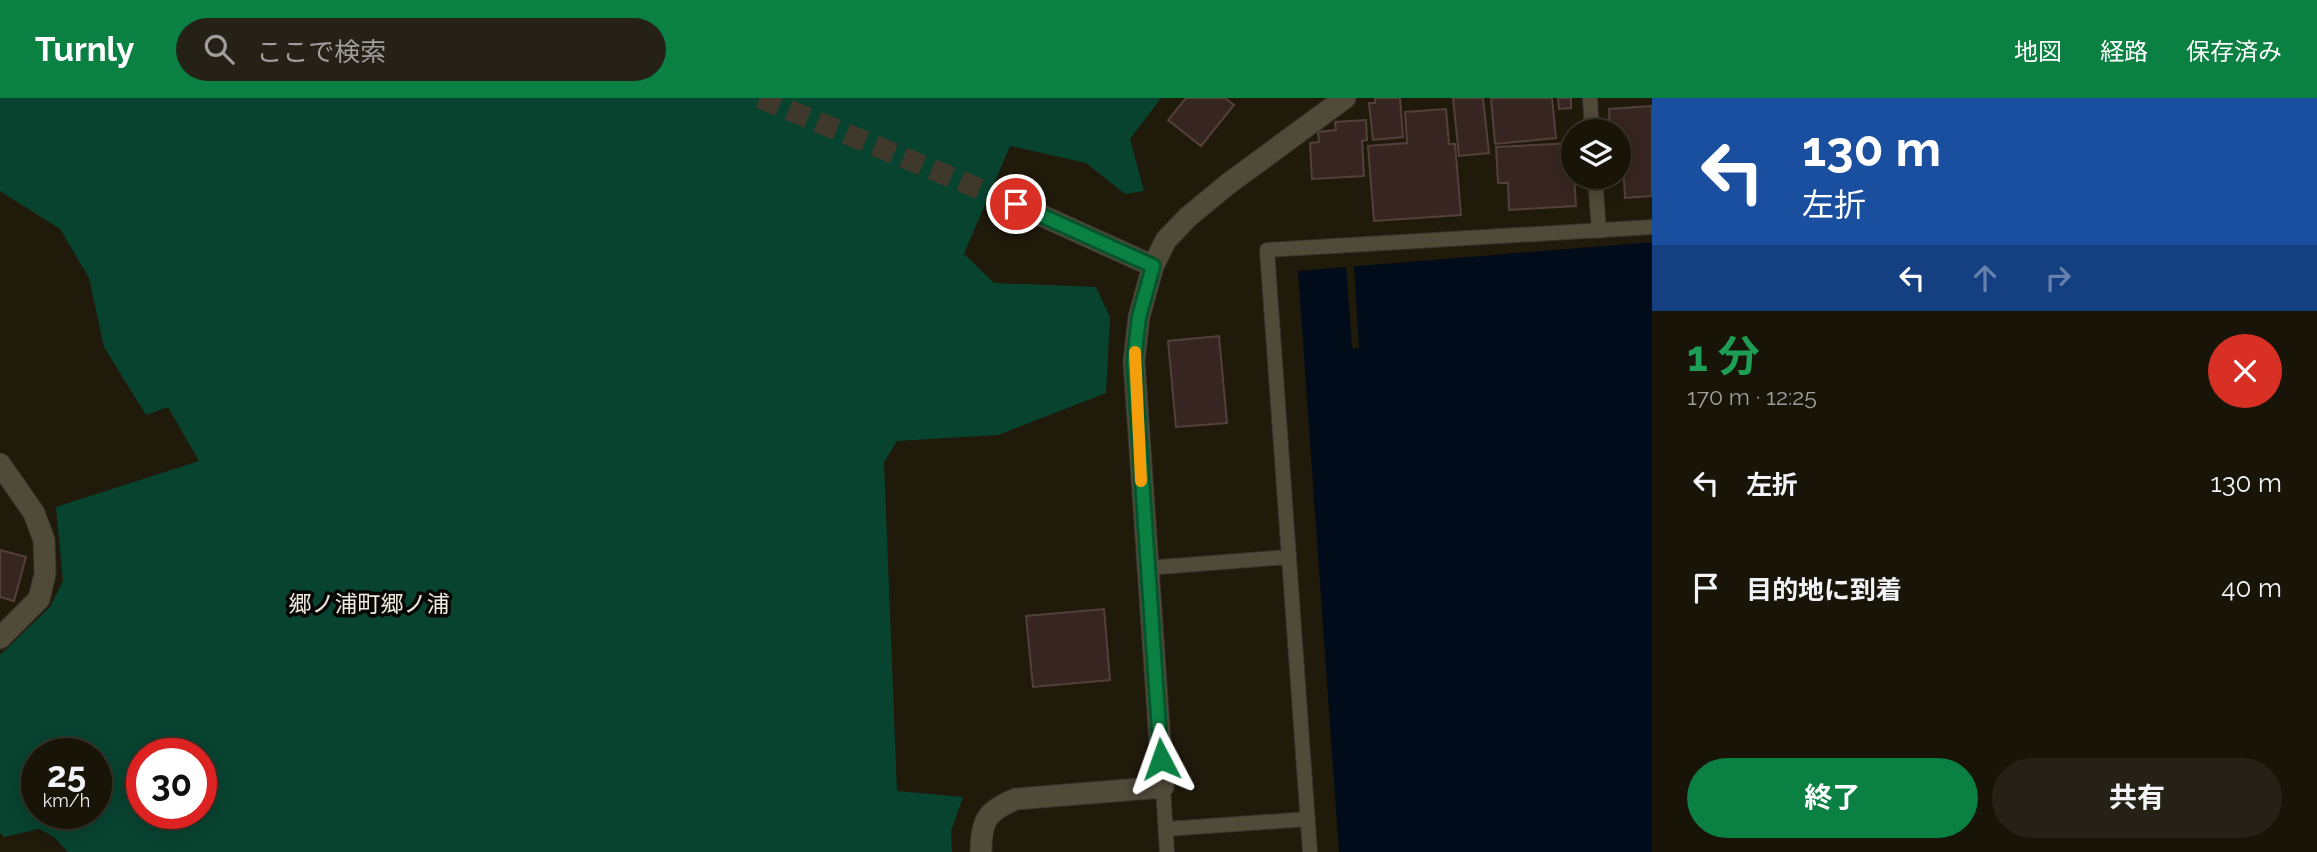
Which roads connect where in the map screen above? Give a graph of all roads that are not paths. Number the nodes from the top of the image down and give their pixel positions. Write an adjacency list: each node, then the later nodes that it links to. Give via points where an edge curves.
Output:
1 (1345, 98): 8 (street, via 1188,217 1166,240)
2 (1590, 98): 3 (lane)
3 (1591, 119)
4 (1596, 189): 7 (lane)
5 (1016, 204): 8 (street)
6 (1652, 227): 7 (lane)
7 (1599, 231): 10 (lane, via 1267,250)
8 (1153, 266): 11 (street, via 1139,317 1134,361)
9 (0, 464): 12 (street, via 34,513 44,540 45,575 39,599)
10 (1289, 557): 11 (lane); 14 (lane)
11 (1147, 568): 13 (street)
12 (0, 638)
13 (1163, 787): 15 (lane); 16 (street, via 1016,799 995,807 985,821)
14 (1308, 820): 15 (lane); 18 (lane)
15 (1166, 829): 17 (lane)
16 (981, 852)
17 (1167, 852)
18 (1310, 852)

